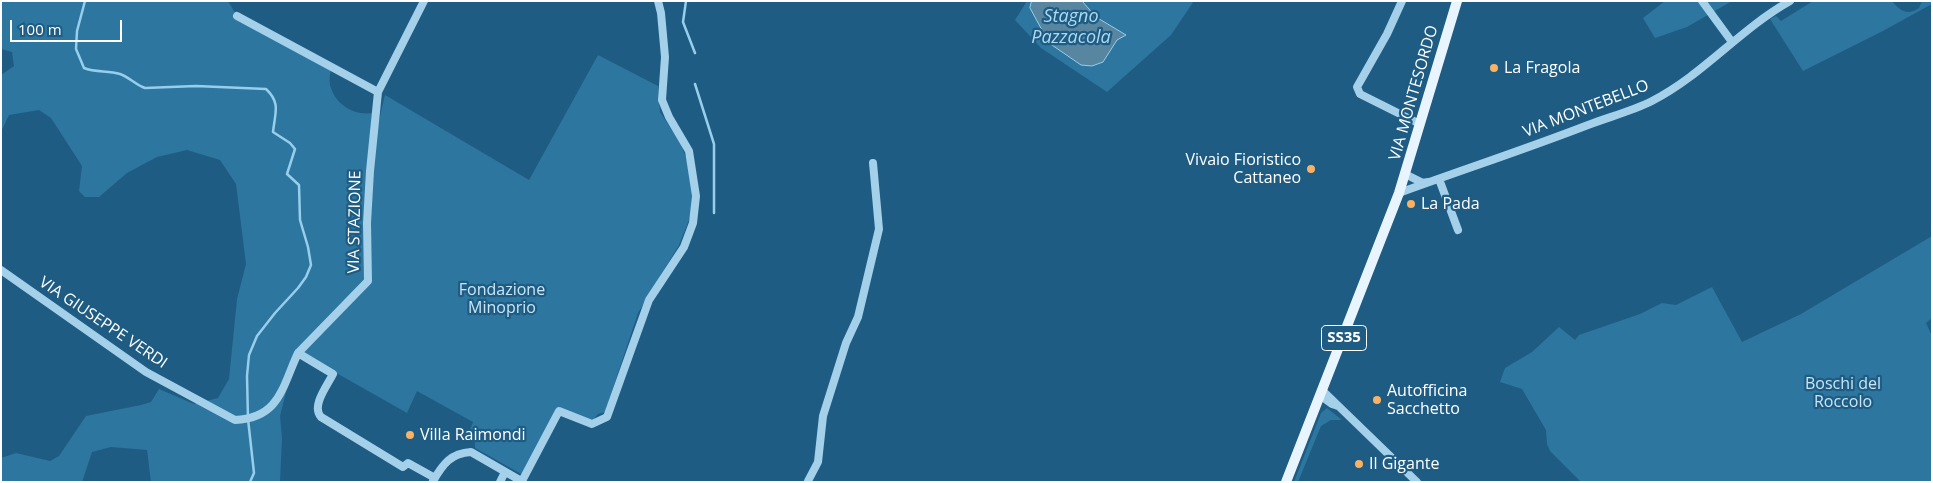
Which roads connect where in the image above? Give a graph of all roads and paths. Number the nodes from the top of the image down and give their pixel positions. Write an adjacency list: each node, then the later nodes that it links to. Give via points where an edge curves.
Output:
1 (424, 1): 9 (street)
2 (658, 1): 23 (street, via 665,57 662,100 689,151 696,196 693,223 684,247 649,300 607,417 592,424 559,411)
3 (1402, 1): 10 (street, via 1357,87 1360,94)
4 (1457, 1): 10 (main road, VIA MONTESORDO / SS35)
5 (1702, 1): 8 (street)
6 (1790, 1): 8 (street, VIA MONTEBELLO)
7 (237, 16): 9 (street)
8 (1732, 42): 13 (street, VIA MONTEBELLO, via 1699,71 1652,101)
9 (378, 92): 18 (street, VIA STAZIONE, via 367,223 368,280)
10 (1420, 124): 12 (main road, VIA MONTESORDO / SS35)
11 (874, 163): 24 (street, via 878,229 858,317 846,344 824,416 818,462)
12 (1405, 174): 14 (street, via 1423,183); 15 (main road, VIA MONTESORDO / SS35)
13 (1439, 179): 14 (street, VIA MONTEBELLO); 16 (street)
14 (1430, 182): 15 (street, VIA MONTEBELLO)
15 (1399, 193): 19 (main road, SS35)
16 (1458, 230)
17 (1, 270): 18 (street, VIA GIUSEPPE VERDI, via 146,372 235,420 261,415 272,407)
18 (298, 353): 21 (street, via 333,374 318,403 321,417 402,467 408,463)
19 (1322, 393): 25 (main road, SS35); 26 (street)
20 (505, 472): 21 (street, via 471,452 465,452 448,460); 22 (street); 23 (street)
21 (434, 480)
22 (500, 482)
23 (523, 482)
24 (810, 482)
25 (1286, 482)
26 (1417, 482)

